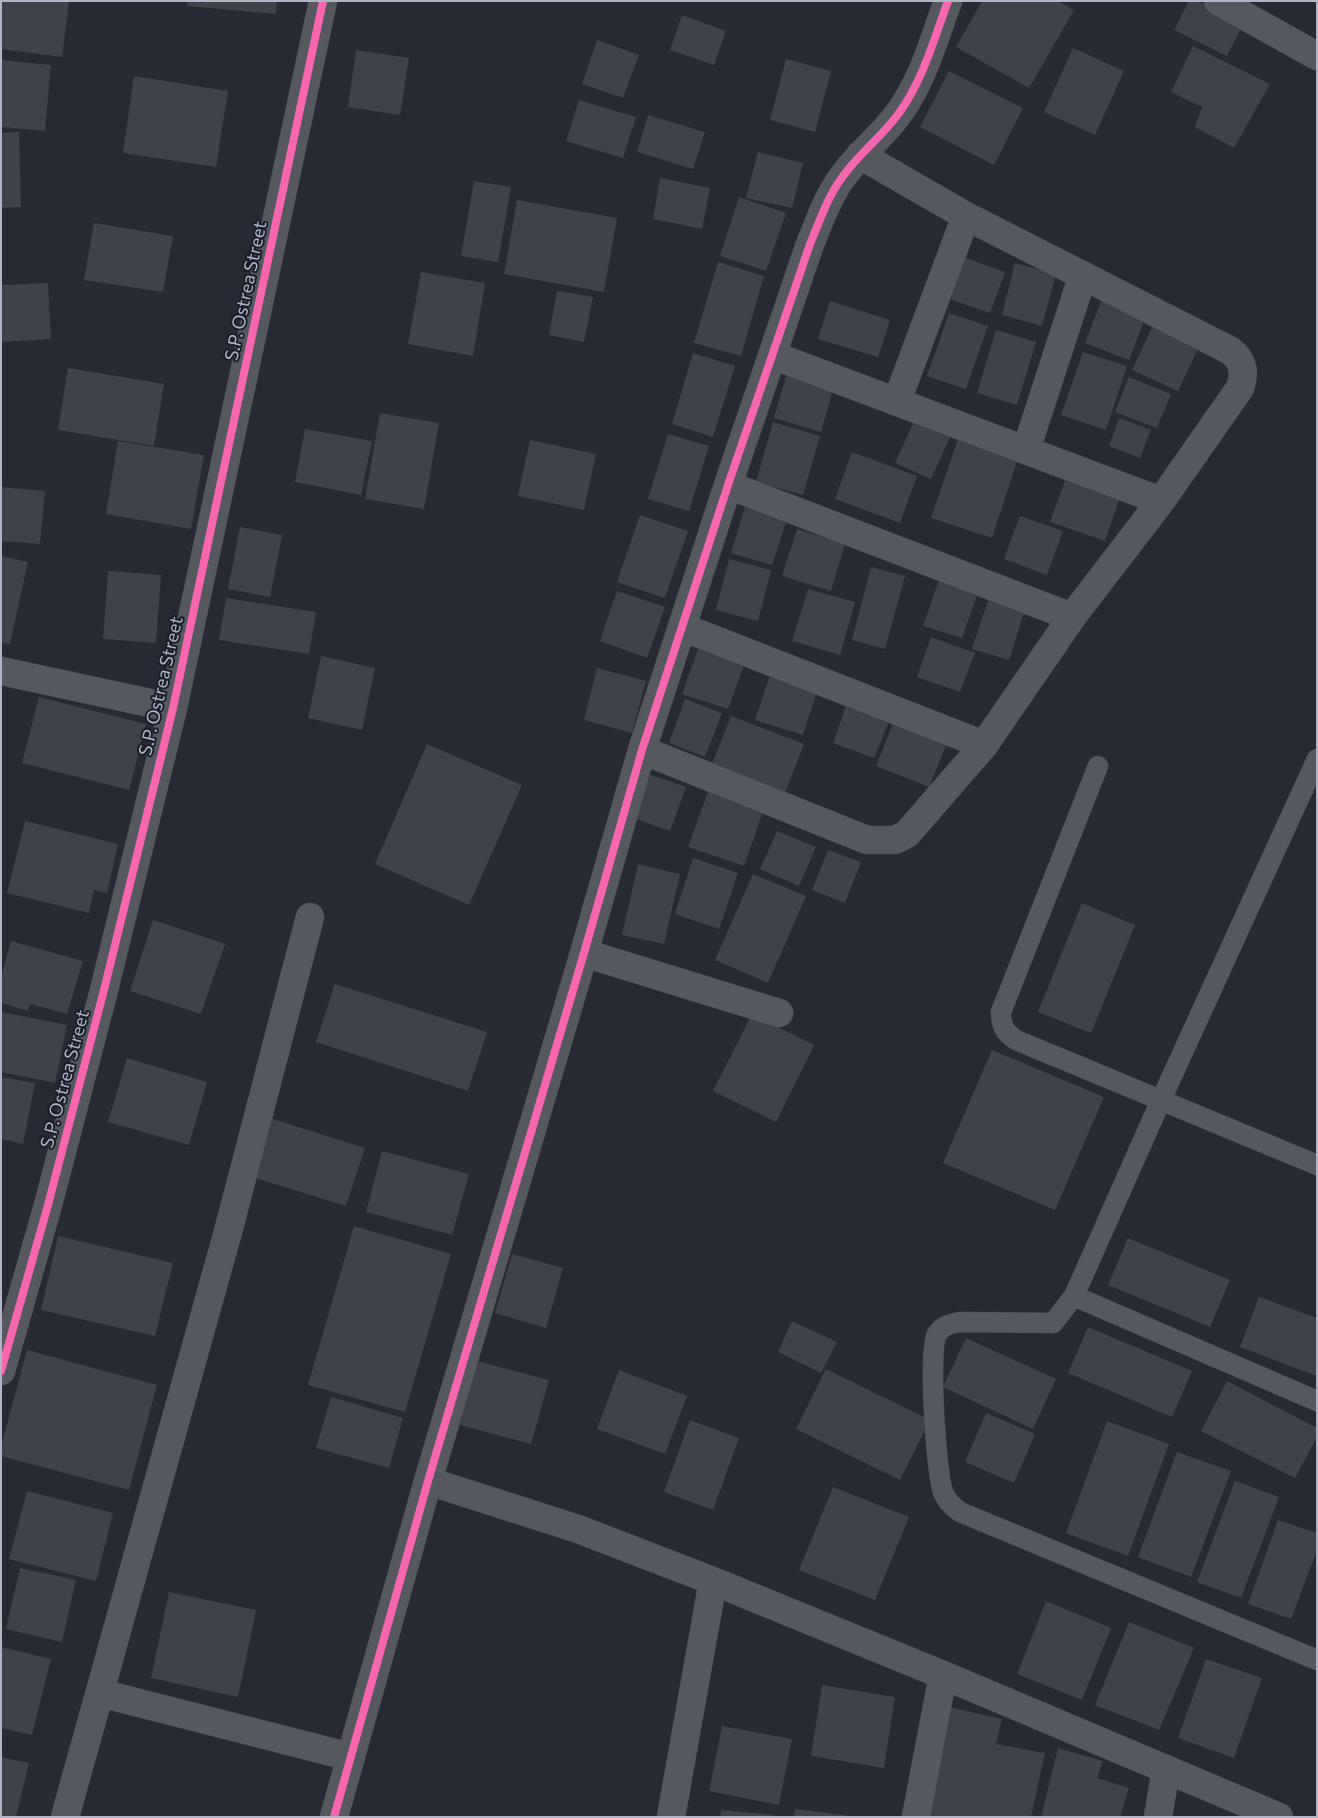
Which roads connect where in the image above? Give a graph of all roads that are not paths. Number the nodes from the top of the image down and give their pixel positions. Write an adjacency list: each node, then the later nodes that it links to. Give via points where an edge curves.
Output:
1 (323, 1): 16 (street, S.P. Ostrea Street)
2 (948, 1): 5 (street, via 915,89 899,114)
3 (1218, 1): 4 (street)
4 (1317, 56)
5 (860, 155): 6 (street); 8 (street, via 840,179 810,244)
6 (966, 216): 7 (street); 9 (street)
7 (1083, 275): 10 (street); 12 (street, via 1231,351 1240,358 1244,368 1240,388)
8 (772, 354): 9 (street); 11 (street)
9 (897, 401): 10 (street)
10 (1026, 450): 12 (street)
11 (728, 485): 13 (street); 14 (street)
12 (1161, 501): 13 (street)
13 (1072, 617): 17 (street)
14 (682, 627): 17 (street); 18 (street)
15 (1, 671): 16 (street)
16 (173, 708): 27 (street, S.P. Ostrea Street, via 101,1000)
17 (984, 745): 18 (street, via 907,834 895,840 882,841 867,840)
18 (642, 750): 22 (street)
19 (1317, 759): 24 (lane)
20 (1098, 766): 24 (lane, via 1001,1012 1001,1022 1006,1034 1016,1040)
21 (310, 917): 33 (street, via 229,1228)
22 (584, 952): 23 (street); 29 (street)
23 (780, 1014)
24 (1161, 1100): 25 (lane); 26 (lane)
25 (1317, 1165)
26 (1074, 1296): 28 (lane); 31 (lane, via 1053,1324 960,1322 946,1325 936,1335 933,1350 934,1415 943,1493 960,1512)
27 (1, 1371)
28 (1317, 1401)
29 (428, 1481): 30 (street, via 578,1529); 34 (street)
30 (713, 1581): 32 (street); 38 (street)
31 (1317, 1660)
32 (943, 1675): 35 (street); 39 (street)
33 (100, 1693): 34 (street); 36 (street)
34 (351, 1757): 37 (street)
35 (1166, 1770): 40 (street); 41 (street)
36 (65, 1817)
37 (334, 1817)
38 (671, 1817)
39 (916, 1817)
40 (1158, 1817)
41 (1279, 1817)

